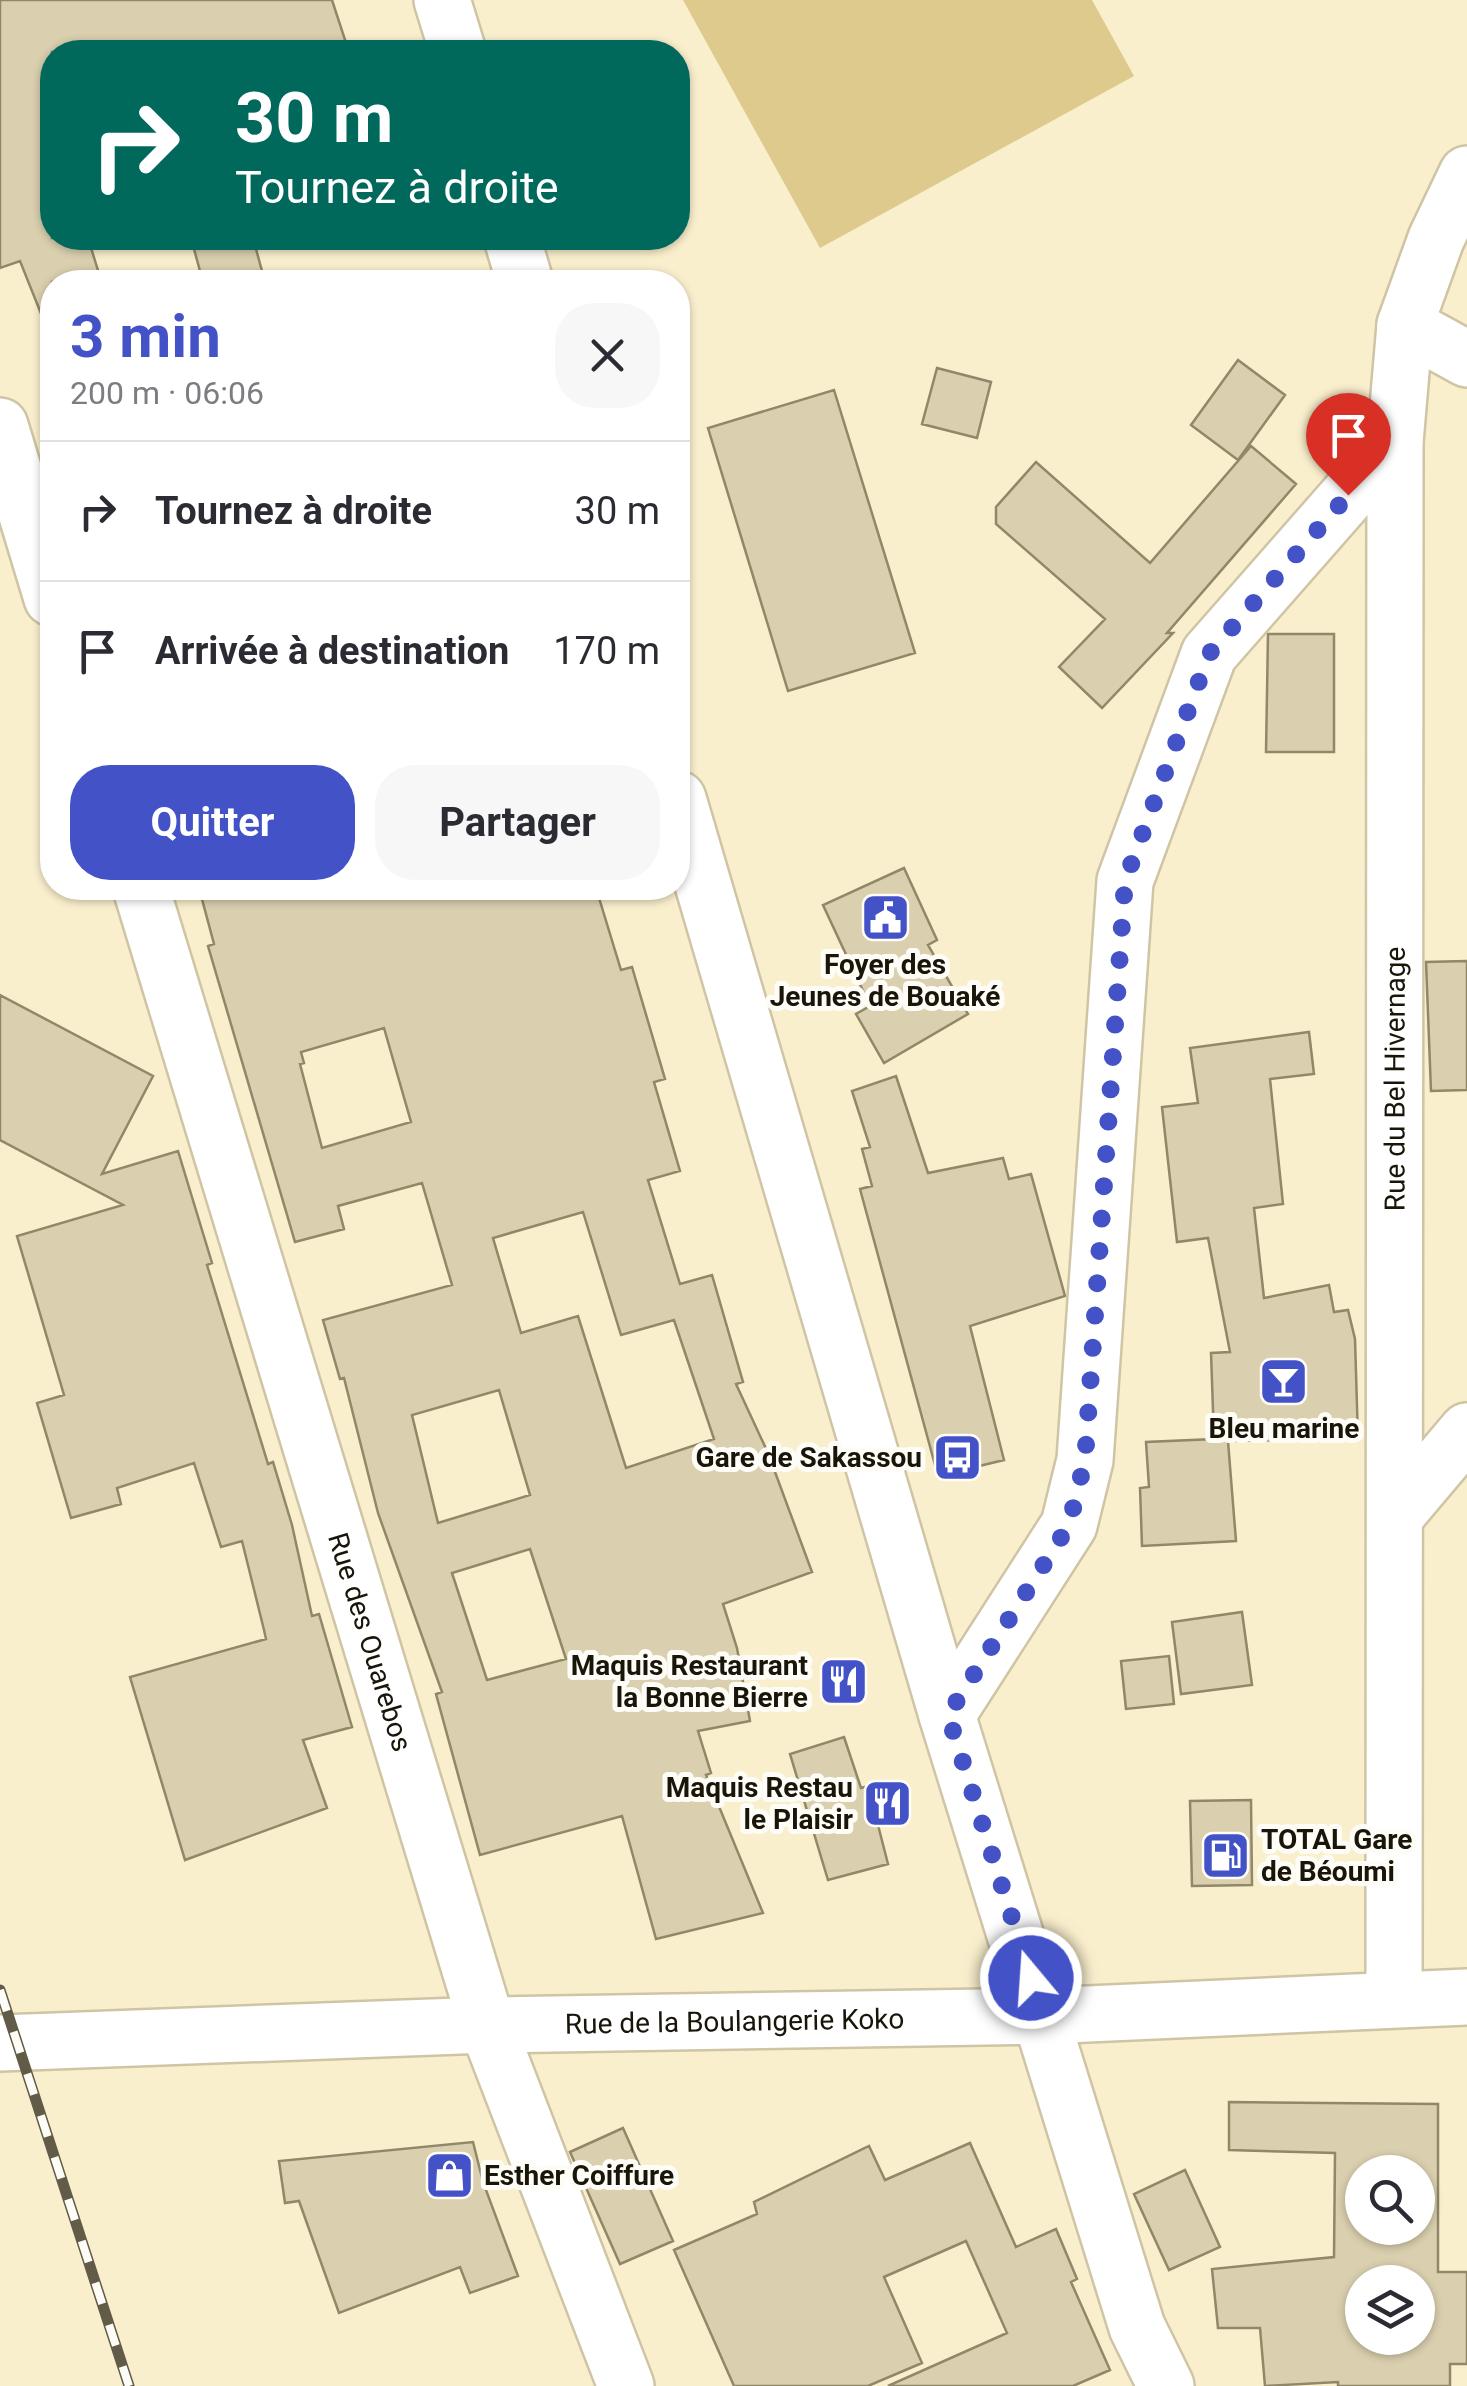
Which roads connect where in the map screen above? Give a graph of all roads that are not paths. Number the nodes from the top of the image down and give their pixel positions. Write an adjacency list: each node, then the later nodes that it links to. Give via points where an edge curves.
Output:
1 (442, 0): 2 (street)
2 (454, 40)
3 (1467, 174): 4 (street, Rue du Bel Hivernage)
4 (1405, 325): 5 (street); 7 (street, Rue du Bel Hivernage)
5 (1467, 358)
6 (0, 426): 8 (street)
7 (1395, 442): 12 (street, Rue du Bel Hivernage); 13 (street, via 1209,654 1125,881 1085,1460 1069,1525)
8 (40, 558)
9 (690, 839): 13 (street)
10 (145, 900): 17 (street, Rue des Ouarebos)
11 (1467, 1431): 12 (street)
12 (1396, 1515): 15 (street, Rue du Bel Hivernage)
13 (948, 1715): 16 (street)
14 (1467, 1997): 15 (street, Rue de la Boulangerie Koko)
15 (1394, 1999): 16 (street, Rue de la Boulangerie Koko)
16 (1042, 2016): 17 (street, Rue de la Boulangerie Koko); 20 (street, via 1136,2327)
17 (487, 2025): 18 (street, Rue de la Boulangerie Koko); 19 (street, Rue des Ouarebos)
18 (0, 2042)
19 (626, 2386)
20 (1166, 2386)

